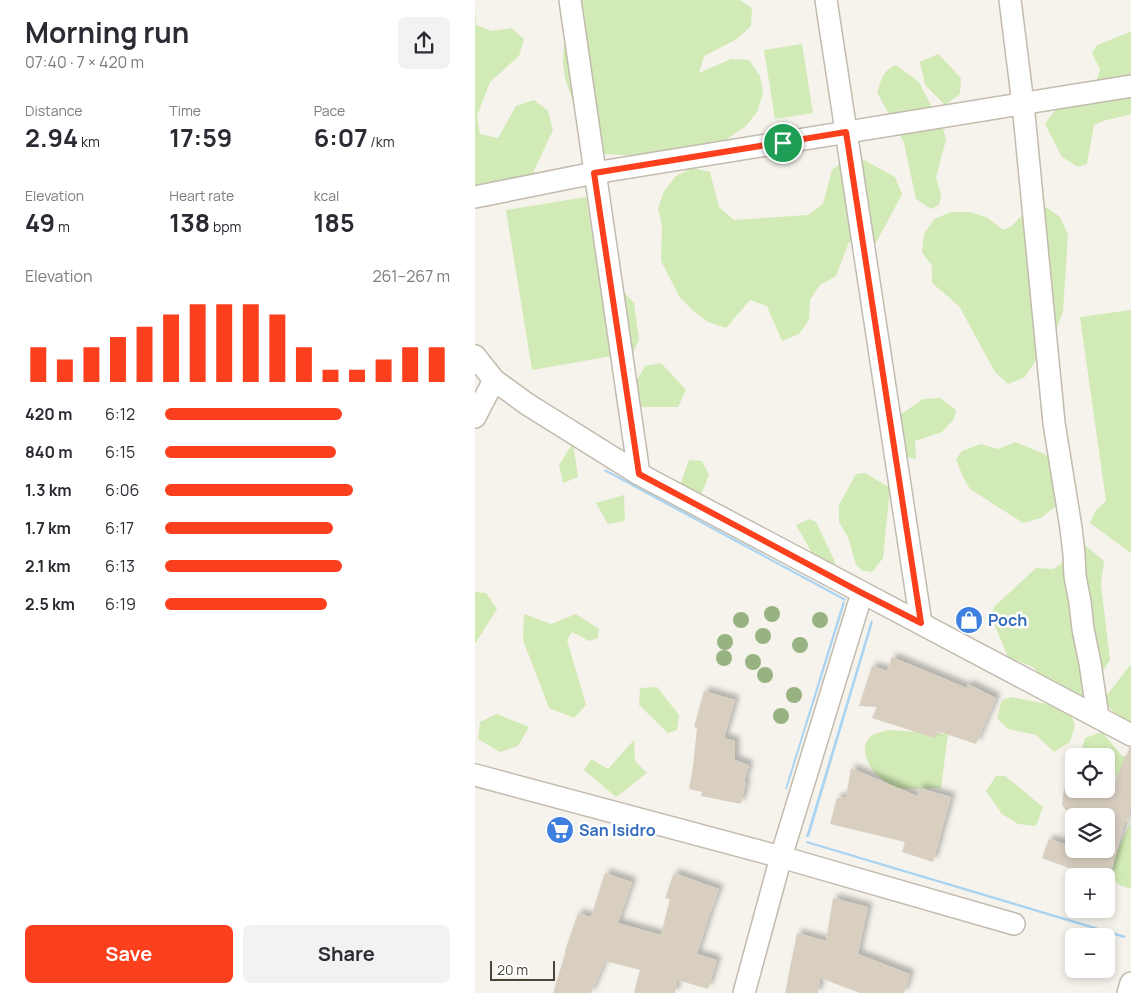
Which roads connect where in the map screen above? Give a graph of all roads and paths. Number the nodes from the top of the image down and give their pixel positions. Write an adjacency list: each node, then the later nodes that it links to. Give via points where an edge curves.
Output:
1 (570, 0): 7 (street)
2 (826, 0): 6 (street)
3 (1010, 0): 5 (street)
4 (1131, 86): 5 (street)
5 (1023, 104): 6 (street); 15 (street, via 1054,423)
6 (846, 132): 7 (street); 14 (street)
7 (594, 173): 8 (street); 12 (street)
8 (475, 197)
9 (475, 356): 10 (street)
10 (494, 380): 11 (street); 12 (street)
11 (475, 417)
12 (639, 474): 13 (street)
13 (862, 593): 14 (street); 18 (street)
14 (921, 623): 15 (street)
15 (1098, 717): 16 (street)
16 (1131, 735)
17 (475, 775): 18 (street)
18 (781, 857): 19 (street); 21 (street)
19 (1014, 924)
20 (1131, 983): 22 (street)
21 (744, 993)
22 (1128, 993)

